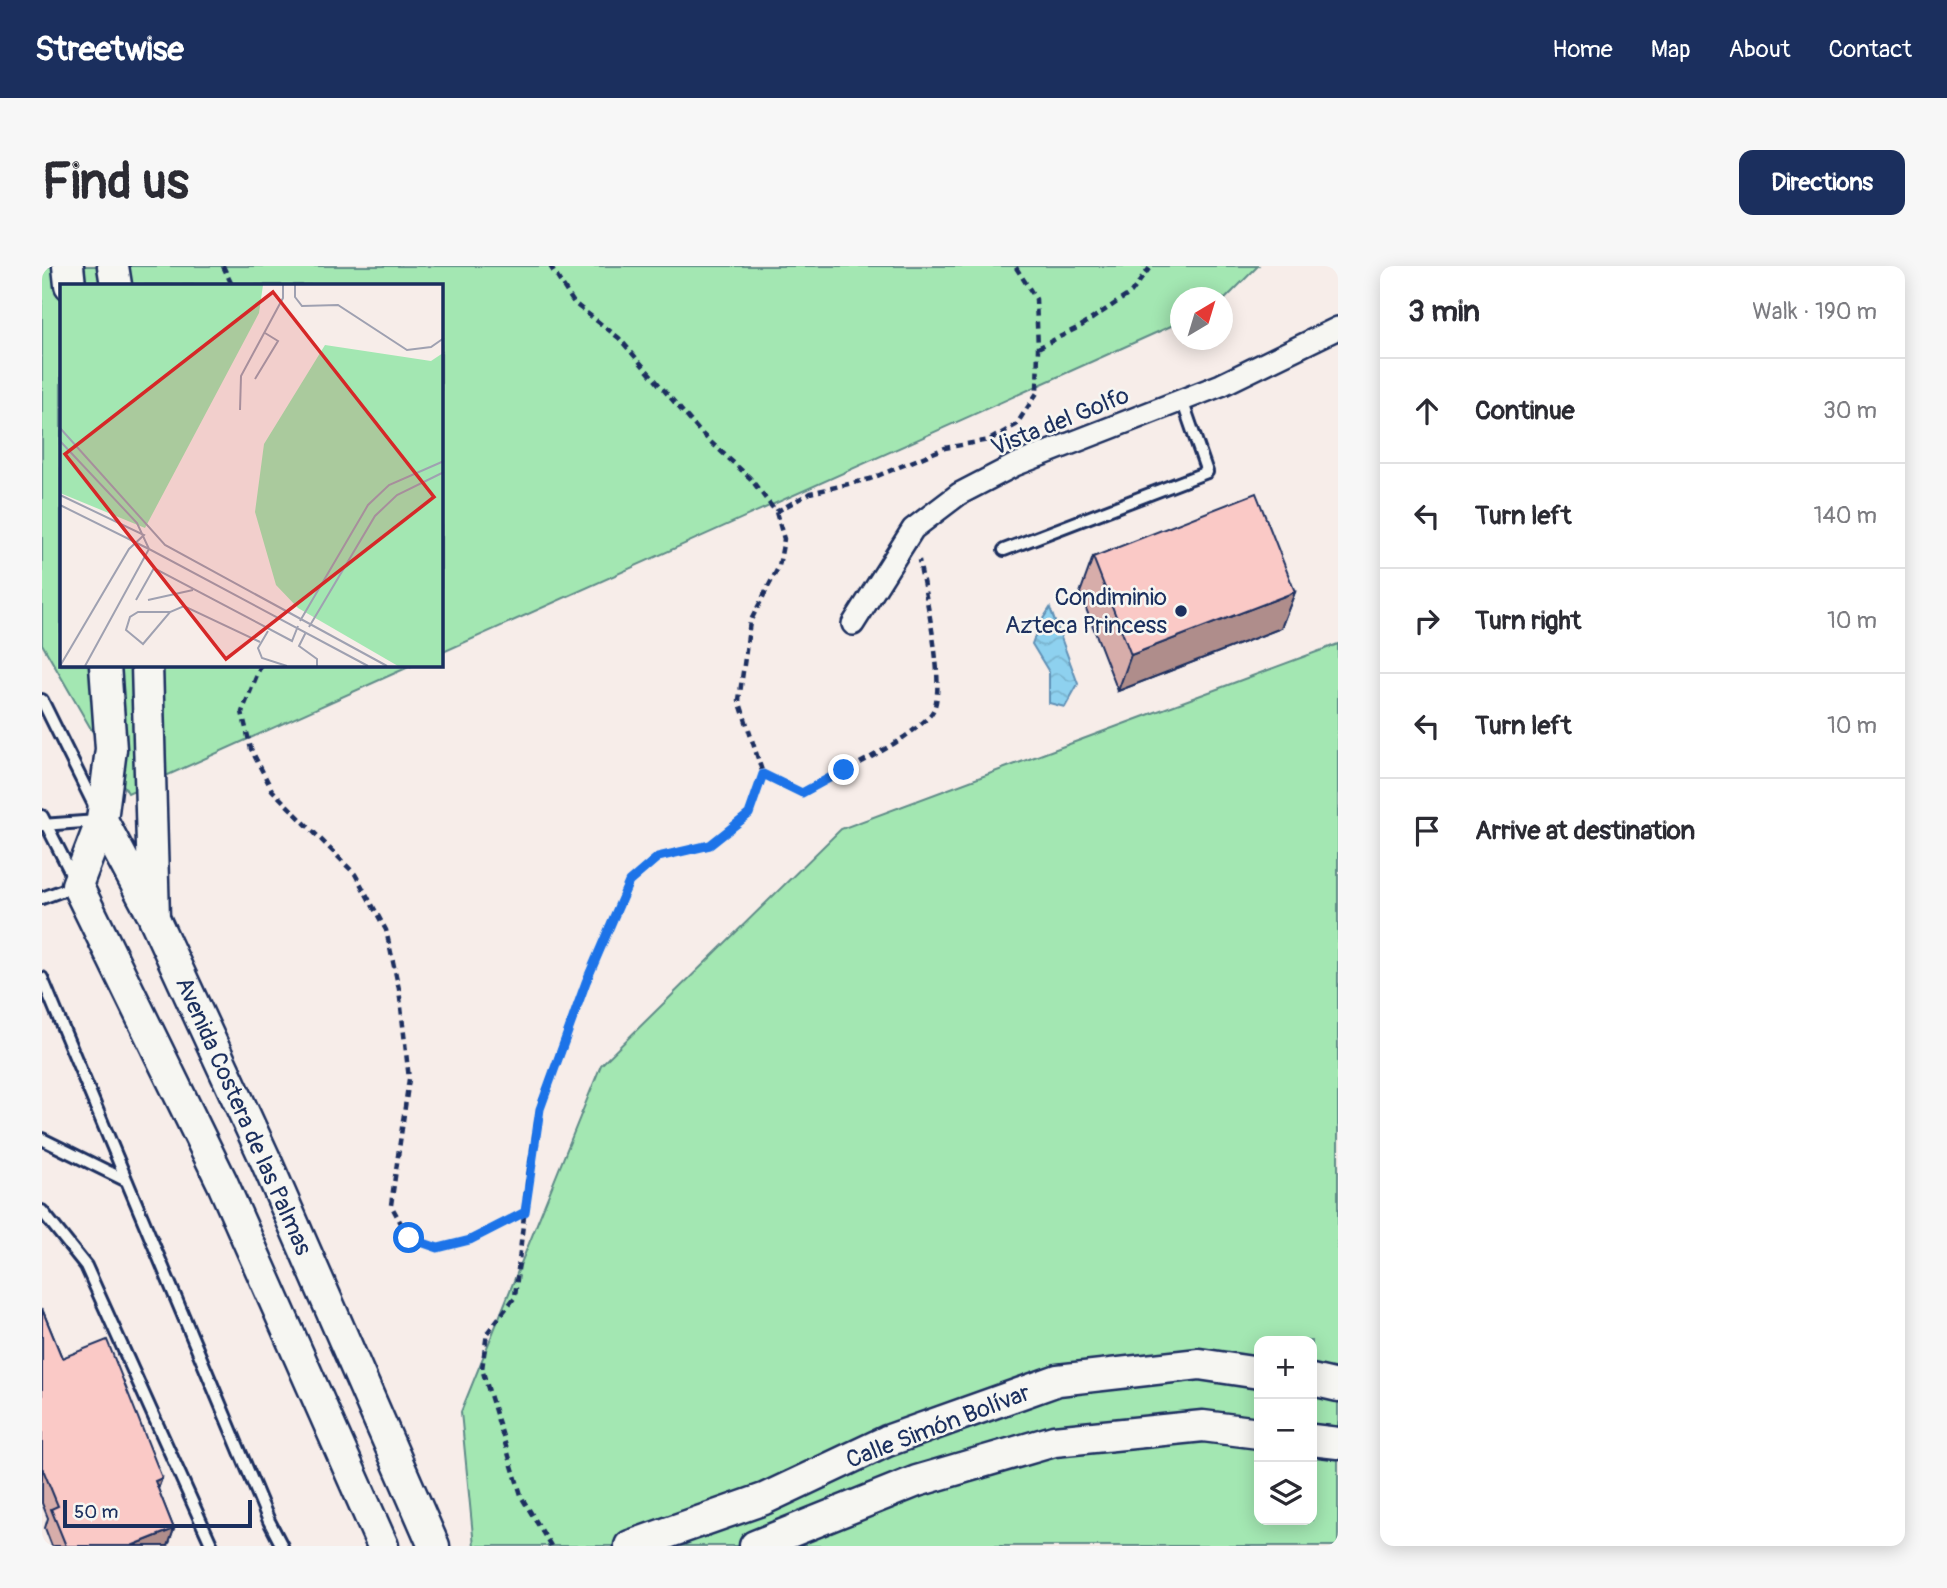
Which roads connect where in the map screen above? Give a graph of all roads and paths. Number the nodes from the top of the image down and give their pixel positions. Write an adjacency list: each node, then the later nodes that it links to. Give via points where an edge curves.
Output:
1 (68, 266): 7 (main road)
2 (113, 266): 8 (main road)
3 (223, 266): 9 (path)
4 (550, 266): 13 (path, via 573,303 619,338)
5 (1015, 266): 11 (path, via 1036,299)
6 (1151, 266): 11 (path, via 1131,293)
7 (71, 284)
8 (116, 284)
9 (232, 284)
10 (1338, 328): 12 (street, Vista del Golfo)
11 (1038, 348): 13 (path, via 1037,393 1016,425 989,440 945,447 870,480 810,493)
12 (1182, 400): 14 (street, Vista del Golfo, via 1015,465 959,494); 15 (lane, via 1207,472)
13 (776, 512): 21 (path, via 784,539 779,566 750,622 739,700)
14 (913, 528): 16 (street, Vista del Golfo); 21 (path, via 940,685 933,713 898,739 802,793)
15 (1004, 550)
16 (853, 625)
17 (105, 667): 22 (main road, via 111,749)
18 (146, 667): 26 (main road, Avenida Costera de las Palmas)
19 (260, 667): 33 (path, via 242,712 251,749 272,790 355,874 386,930 399,989 409,1079 391,1205 409,1238 438,1248 470,1240)
20 (42, 700): 22 (lane)
21 (763, 774): 33 (path, via 749,814 710,845 658,857 629,882 586,982 540,1109)
22 (102, 820): 23 (lane); 24 (main road); 26 (main road)
23 (43, 822): 24 (lane, Avenida Costera de las Palmas)
24 (77, 885): 25 (lane); 31 (main road, Avenida Costera de las Palmas)
25 (42, 898)
26 (154, 918): 29 (main road, Avenida Costera de las Palmas)
27 (42, 978): 30 (lane)
28 (42, 1139): 30 (lane)
29 (265, 1161): 31 (main road); 43 (main road, Avenida Costera de las Palmas)
30 (127, 1181): 41 (lane)
31 (222, 1182): 42 (main road, Avenida Costera de las Palmas)
32 (42, 1211): 40 (lane, via 86,1266)
33 (525, 1212): 44 (path, via 515,1297 487,1334 482,1370 522,1498)
34 (1254, 1372): 45 (main road, Calle Simón Bolívar, via 1199,1364 1058,1380 887,1441 764,1499)
35 (1317, 1381): 36 (main road)
36 (1338, 1386)
37 (1254, 1432): 46 (main road, Calle Simón Bolívar, via 1203,1426 1054,1441 917,1481)
38 (1317, 1441): 39 (main road)
39 (1338, 1443)
40 (212, 1546)
41 (282, 1546)
42 (383, 1546)
43 (435, 1546)
44 (551, 1546)
45 (630, 1546)
46 (755, 1546)

